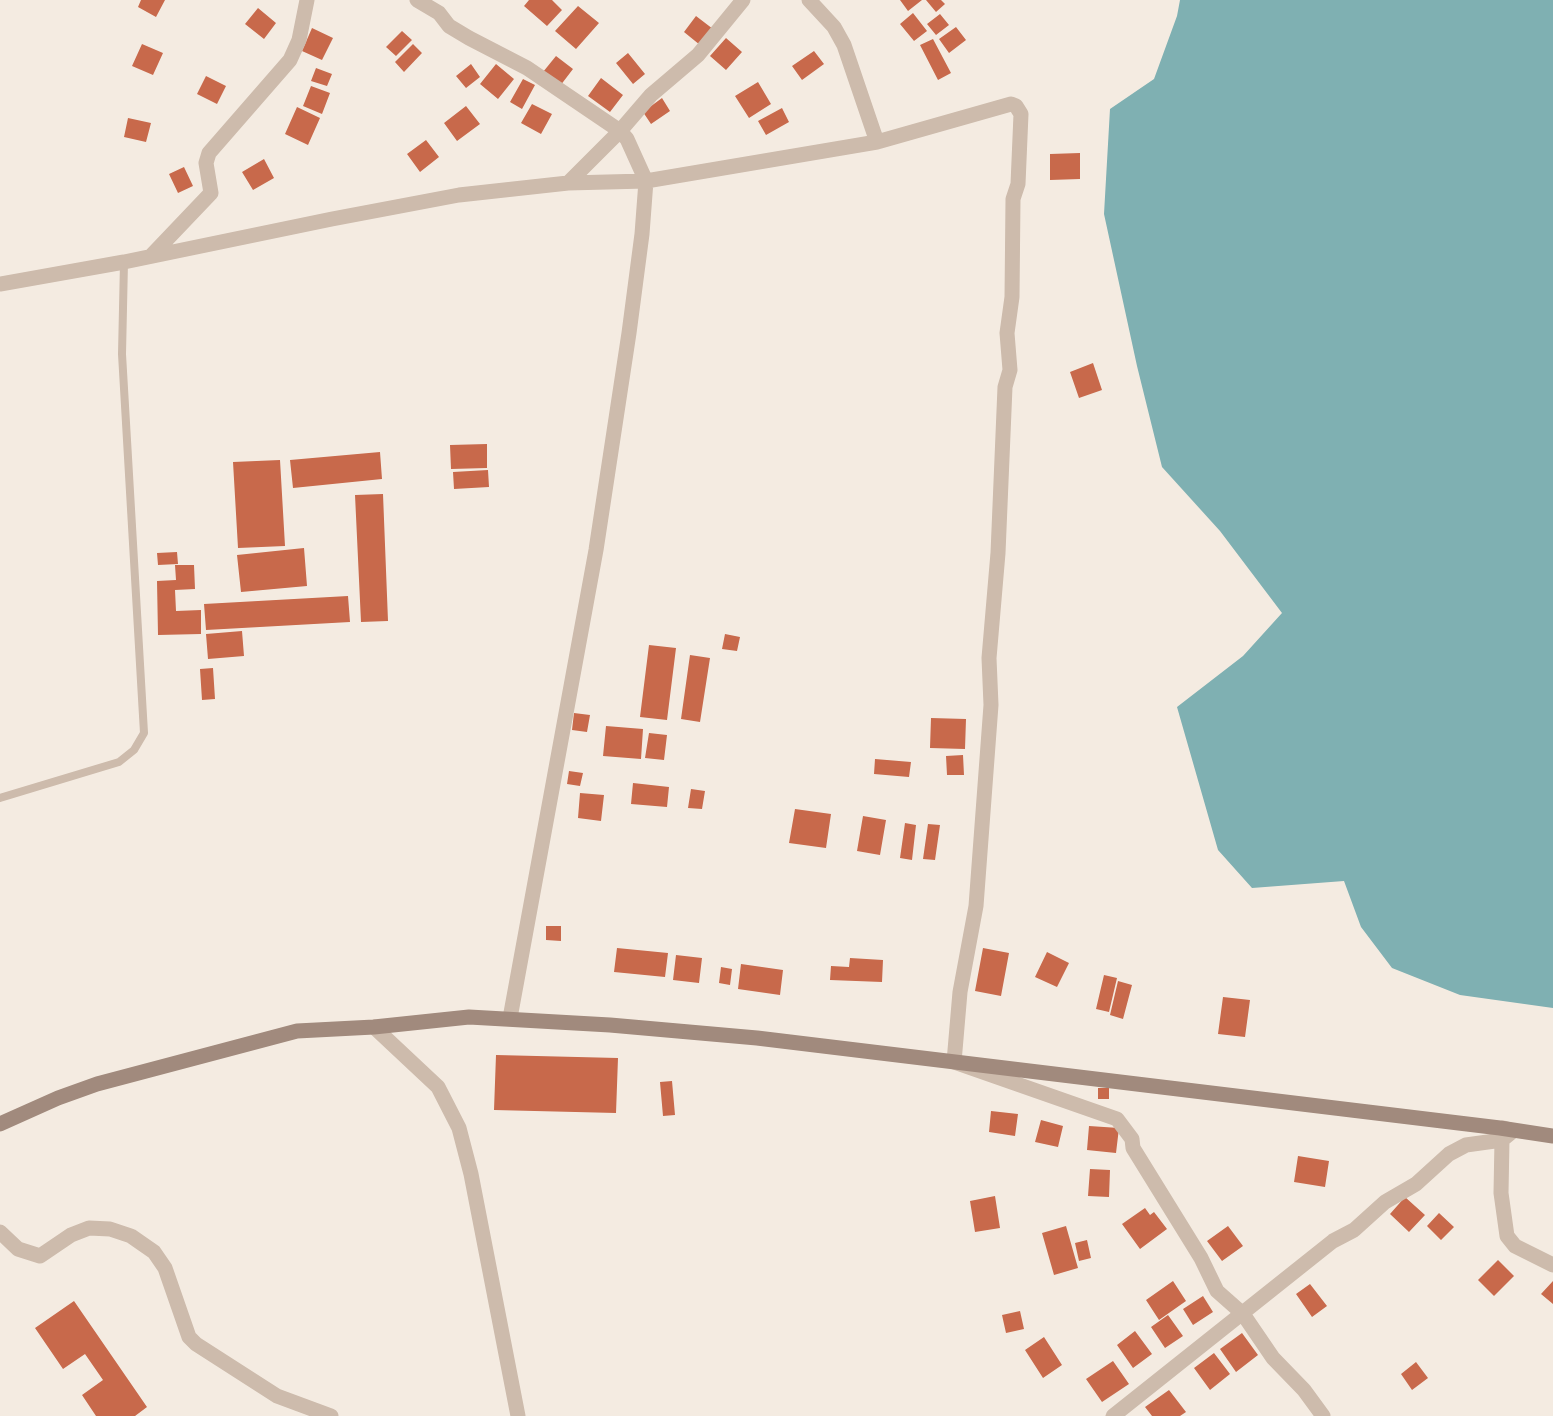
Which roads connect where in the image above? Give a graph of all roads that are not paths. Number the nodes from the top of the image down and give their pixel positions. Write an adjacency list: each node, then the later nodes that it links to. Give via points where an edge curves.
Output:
1 (307, 0): 9 (street, via 299,40 290,60 209,153 206,163 211,193)
2 (417, 0): 5 (street, via 439,13 449,26 527,68)
3 (743, 0): 5 (street, via 698,55 651,95)
4 (809, 0): 6 (street, via 834,27 844,45)
5 (620, 131): 7 (street); 8 (street)
6 (877, 142): 7 (street); 15 (street, via 1011,104 1021,114 1018,184 1013,199 1012,297 1007,333 1010,370 1005,387 989,658 991,705 985,794 976,906 960,992)
7 (646, 181): 8 (street); 13 (street, via 631,322 596,550)
8 (568, 183): 9 (street, via 459,195)
9 (151, 256): 10 (street)
10 (124, 262): 11 (street); 12 (lane, via 122,354 144,733 134,750 119,762)
11 (0, 284)
12 (0, 798)
13 (510, 1018): 14 (street, via 469,1017); 15 (street, via 757,1038)
14 (374, 1027): 16 (street, via 297,1031 242,1044 98,1084); 23 (street, via 438,1087 459,1128)
15 (954, 1062): 17 (street); 21 (street, via 1117,1119 1201,1258 1216,1291)
16 (0, 1124)
17 (1501, 1134): 18 (street); 20 (street, via 1501,1193 1507,1236 1515,1246); 21 (street, via 1456,1148 1416,1184 1333,1241)
18 (1553, 1137)
19 (2, 1238): 22 (street, via 18,1249 40,1256 89,1228 131,1236 154,1252 165,1268 189,1337 196,1344 278,1396)
20 (1553, 1265)
21 (1243, 1314): 24 (street); 25 (street, via 1273,1358)
22 (331, 1416)
23 (518, 1416)
24 (1113, 1416)
25 (1323, 1416)

